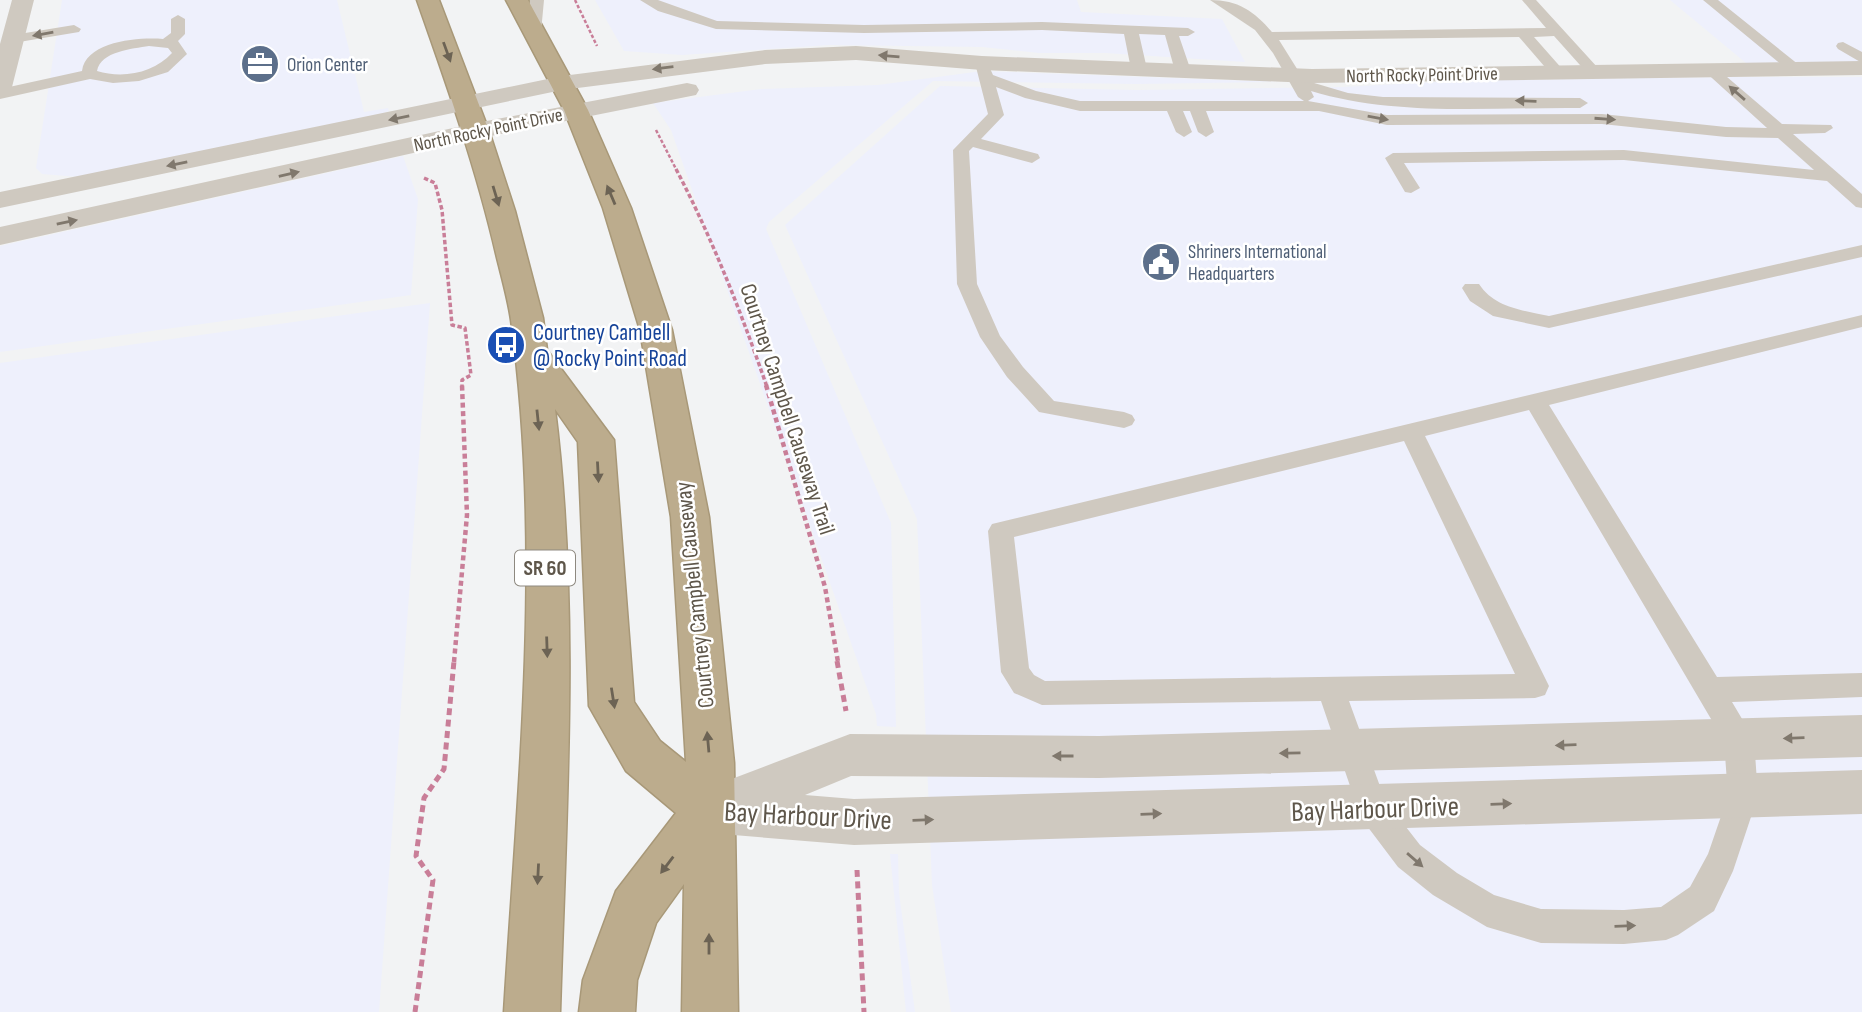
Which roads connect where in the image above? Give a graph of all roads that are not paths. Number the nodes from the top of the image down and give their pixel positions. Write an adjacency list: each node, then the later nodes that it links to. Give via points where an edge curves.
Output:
1 (23, 0): 20 (street)
2 (428, 0): 45 (highway, SR 60, one-way to 45)
3 (517, 0): 13 (highway, Courtney Campbell Causeway)
4 (537, 0): 13 (lane)
5 (647, 0): 11 (lane, via 716,24 864,29)
6 (1217, 0): 19 (lane, via 1240,8)
7 (1529, 0): 18 (lane)
8 (1710, 0): 25 (lane)
9 (1010, 11): 11 (lane)
10 (178, 19): 21 (lane, via 178,34)
11 (1014, 26): 14 (lane)
12 (74, 29): 20 (lane, one-way to 20)
13 (534, 32): 35 (highway, Courtney Campbell Causeway)
14 (1131, 32): 15 (lane); 27 (lane)
15 (1171, 32): 16 (lane); 29 (lane)
16 (1188, 32)
17 (1522, 32): 18 (lane); 19 (lane); 30 (lane)
18 (1557, 32): 31 (lane)
19 (1270, 36): 34 (lane)
20 (13, 39): 36 (street)
21 (167, 43): 32 (lane, via 134,44 108,52 91,64); 32 (lane, via 179,48 180,54 152,72 122,78)
22 (1843, 46): 23 (lane)
23 (1862, 59)
24 (1708, 68): 25 (street, North Rocky Point Drive); 31 (street, North Rocky Point Drive); 46 (lane, one-way to 24)
25 (1794, 68): 26 (street, North Rocky Point Drive)
26 (1862, 68)
27 (1139, 69): 28 (street, North Rocky Point Drive); 29 (street, North Rocky Point Drive)
28 (984, 70): 33 (street, North Rocky Point Drive); 35 (street, North Rocky Point Drive, one-way to 35, via 856,53 765,57); 40 (lane, via 1031,95 1080,106); 50 (lane, via 996,115)
29 (1183, 71): 34 (street, North Rocky Point Drive)
30 (1556, 71): 31 (street, North Rocky Point Drive); 34 (street, North Rocky Point Drive)
31 (1592, 71)
32 (91, 74): 38 (lane)
33 (866, 78)
34 (1296, 79): 39 (lane, one-way to 34, via 1383,102 1347,97); 42 (lane)
35 (562, 83): 43 (highway, Courtney Campbell Causeway); 45 (street, North Rocky Point Drive)
36 (0, 87)
37 (713, 87): 43 (street, North Rocky Point Drive)
38 (0, 94)
39 (1613, 104)
40 (1173, 106): 41 (lane); 48 (lane)
41 (1196, 106): 42 (lane); 49 (lane)
42 (1311, 106): 46 (lane, one-way to 46, via 1387,120 1602,119 1726,132)
43 (576, 110): 45 (street, North Rocky Point Drive); 73 (highway, Courtney Campbell Causeway, one-way to 43, via 710,763 690,517 656,330 617,208)
44 (1737, 116): 46 (lane)
45 (471, 118): 54 (street, North Rocky Point Drive, one-way to 54); 56 (street, North Rocky Point Drive, one-way to 45); 60 (highway, SR 60, one-way to 60, via 501,211 527,318)
46 (1775, 127): 47 (lane); 52 (lane)
47 (1825, 128)
48 (1184, 131)
49 (1206, 132)
50 (969, 141): 51 (lane); 62 (lane, via 961,150 967,284 990,337 1047,407)
51 (1032, 158)
52 (1835, 177): 53 (lane, via 1624,155 1393,158); 55 (lane)
53 (1411, 188)
54 (0, 200)
55 (1862, 203)
56 (0, 236)
57 (1862, 251): 58 (lane, via 1549,322 1500,312 1477,297)
58 (1472, 288)
59 (1862, 321): 61 (lane)
60 (530, 351): 73 (highway, one-way to 73, via 596,440 612,706 643,756); 74 (highway, SR 60, one-way to 74, via 542,462 548,660)
61 (1535, 401): 63 (lane); 66 (lane)
62 (1124, 420)
63 (1411, 431): 65 (lane, via 1535,686); 65 (lane, via 1001,531 1016,672 1024,684 1042,693)
64 (1862, 685): 66 (lane)
65 (1331, 690): 69 (lane)
66 (1709, 690): 68 (lane)
67 (1862, 736): 68 (street, Bay Harbour Drive, one-way to 68)
68 (1739, 739): 69 (street, Bay Harbour Drive, one-way to 69); 71 (lane)
69 (1352, 751): 72 (lane); 73 (street, Bay Harbour Drive, one-way to 73, via 1099,757 850,755)
70 (1862, 792): 71 (street, Bay Harbour Drive)
71 (1743, 796): 72 (street, Bay Harbour Drive, one-way to 71); 72 (lane, one-way to 71, via 1409,856 1487,910 1541,926 1624,927 1666,923 1702,899 1723,860)
72 (1372, 808): 73 (street, Bay Harbour Drive, one-way to 72, via 854,822)
73 (709, 810): 75 (highway, one-way to 75, via 634,909 610,980); 76 (highway, Courtney Campbell Causeway, one-way to 73)
74 (532, 1012)
75 (607, 1012)
76 (710, 1012)

